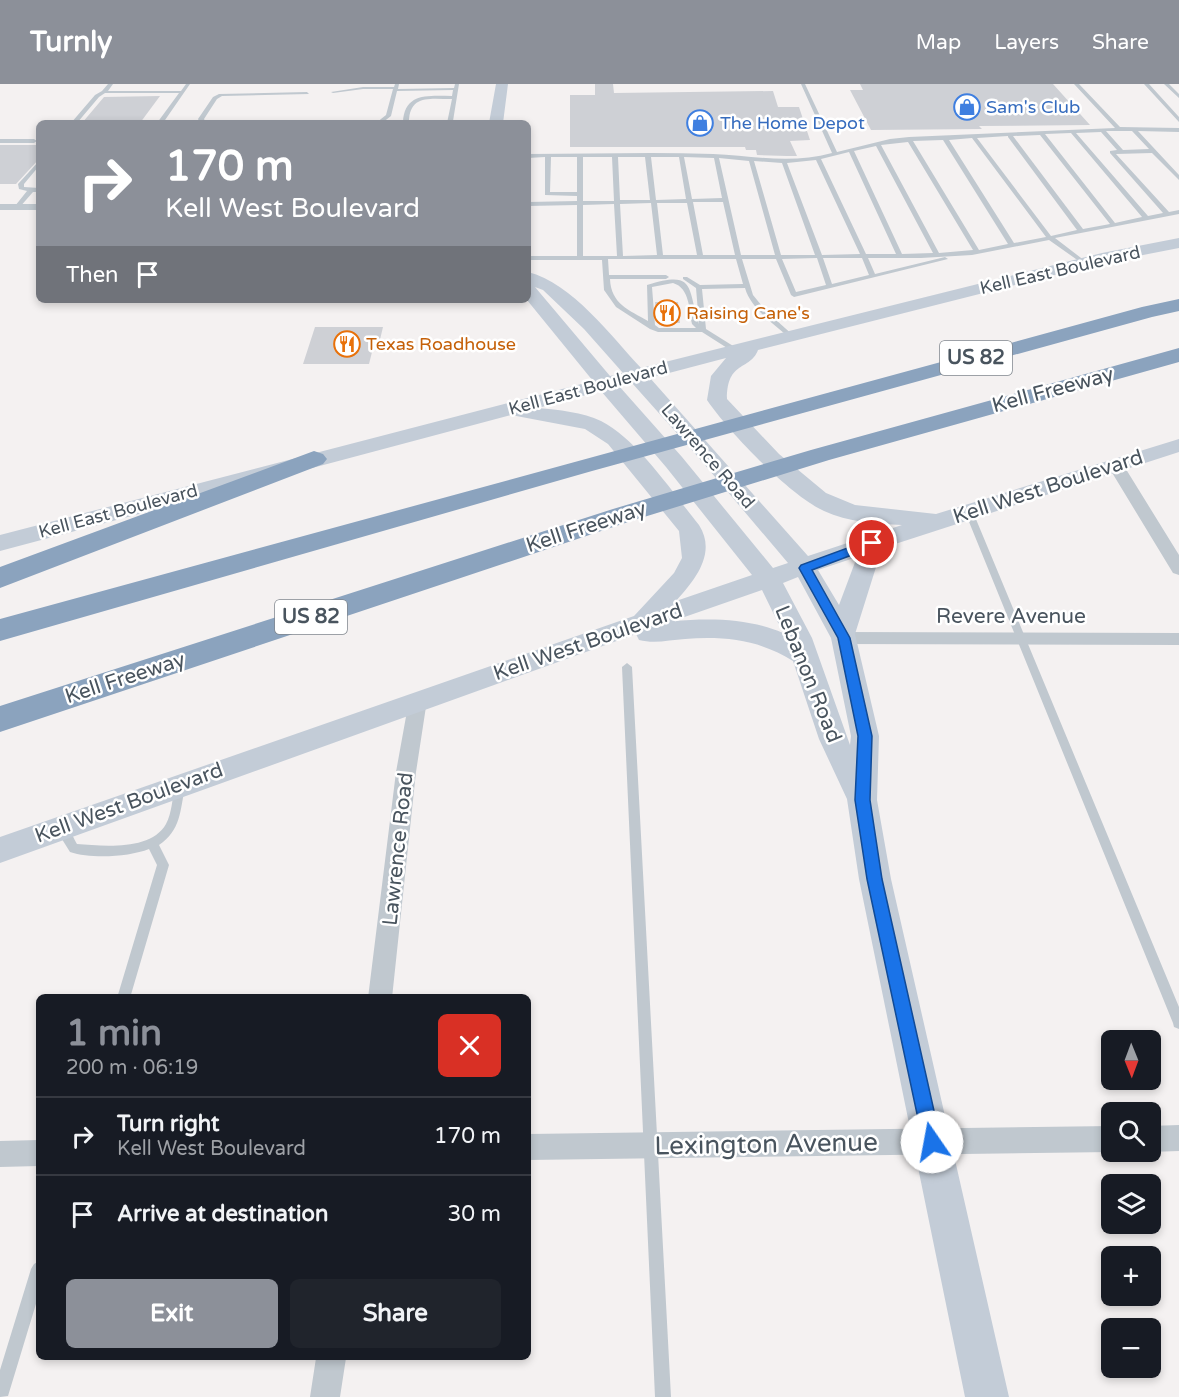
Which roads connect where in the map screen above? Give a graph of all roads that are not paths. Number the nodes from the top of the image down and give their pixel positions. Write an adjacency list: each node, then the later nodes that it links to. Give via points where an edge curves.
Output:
1 (111, 84): 12 (lane)
2 (188, 84): 13 (lane)
3 (297, 84): 14 (lane)
4 (502, 84): 25 (main road)
5 (803, 84): 43 (lane)
6 (1076, 84): 27 (lane)
7 (1146, 84): 26 (lane)
8 (1166, 84): 17 (lane)
9 (369, 86): 10 (lane); 15 (lane)
10 (396, 87): 11 (lane); 22 (lane, via 388,116)
11 (456, 87): 18 (lane)
12 (104, 92): 13 (lane); 19 (lane)
13 (182, 92): 20 (lane)
14 (293, 92): 16 (lane); 21 (lane, via 221,95)
15 (333, 92)
16 (307, 93)
17 (1179, 97)
18 (454, 98): 23 (lane, via 413,100); 24 (lane)
19 (77, 120)
20 (162, 120)
21 (202, 120)
22 (383, 120)
23 (407, 120)
24 (450, 120)
25 (496, 120)
26 (1179, 120)
27 (1119, 129): 28 (lane); 29 (lane)
28 (1133, 129): 30 (lane); 42 (lane)
29 (1102, 130): 31 (lane); 41 (lane)
30 (1179, 130)
31 (1072, 132): 32 (lane); 70 (lane)
32 (1041, 134): 33 (lane); 71 (lane)
33 (1010, 136): 34 (lane); 72 (lane)
34 (974, 137): 35 (lane); 73 (lane)
35 (945, 138): 36 (lane); 75 (lane)
36 (909, 139): 39 (lane); 76 (lane)
37 (0, 141): 38 (lane)
38 (34, 141)
39 (878, 144): 40 (lane); 77 (lane)
40 (851, 151): 43 (lane); 82 (lane)
41 (1121, 151): 42 (lane); 69 (lane, via 1112,152)
42 (1153, 151): 55 (lane)
43 (835, 154): 51 (lane)
44 (580, 155): 45 (lane); 47 (lane); 58 (lane)
45 (615, 155): 48 (lane); 61 (lane)
46 (531, 156): 47 (lane)
47 (548, 156): 58 (lane, via 547,194)
48 (648, 156): 49 (lane); 62 (lane)
49 (681, 156): 50 (lane); 60 (lane)
50 (716, 156): 52 (lane); 59 (lane)
51 (819, 160): 53 (lane); 81 (lane)
52 (752, 161): 53 (lane); 79 (lane)
53 (784, 162): 80 (lane)
54 (36, 166): 56 (lane, via 21,184 21,188)
55 (1179, 178)
56 (31, 190): 57 (lane); 66 (lane)
57 (36, 190)
58 (581, 194): 64 (lane)
59 (726, 200): 60 (lane); 78 (lane)
60 (688, 201): 62 (lane); 84 (lane)
61 (619, 202): 62 (lane); 64 (lane); 88 (lane)
62 (653, 202): 83 (lane)
63 (531, 204): 64 (lane)
64 (581, 204): 86 (lane)
65 (0, 207): 66 (street)
66 (17, 207): 67 (street)
67 (36, 207)
68 (1179, 212): 69 (lane)
69 (1167, 214): 70 (lane)
70 (1146, 218): 71 (lane)
71 (1113, 224): 72 (lane)
72 (1081, 231): 73 (lane)
73 (1049, 237): 75 (lane); 89 (lane)
74 (1179, 243): 89 (main road, Kell East Boulevard)
75 (1012, 245): 76 (lane)
76 (977, 252): 77 (lane); 90 (lane)
77 (937, 255): 82 (lane)
78 (738, 256): 79 (lane); 84 (lane); 94 (lane)
79 (778, 256): 80 (lane); 93 (lane, via 794,295)
80 (820, 256): 81 (lane); 93 (lane)
81 (863, 256): 82 (lane); 90 (lane)
82 (900, 256)
83 (660, 257): 84 (lane); 88 (lane)
84 (700, 257)
85 (531, 258): 86 (lane)
86 (580, 258): 87 (lane)
87 (605, 258): 88 (lane); 91 (lane)
88 (620, 258)
89 (1083, 262): 102 (main road, Kell East Boulevard)
90 (873, 276): 93 (lane)
91 (606, 277): 95 (lane, via 680,277); 100 (lane, via 607,290 618,306)
92 (531, 278): 104 (main road, Lawrence Road, via 549,286)
93 (830, 285)
94 (747, 286): 95 (lane); 102 (lane, via 764,312)
95 (699, 287): 101 (lane)
96 (531, 293): 103 (main road, Lawrence Road)
97 (1179, 298): 99 (highway)
98 (1179, 305): 99 (highway, US 82)
99 (1149, 311): 126 (highway, US 82)
100 (652, 327): 101 (lane); 101 (lane, via 649,286 673,282 688,288 695,324)
101 (703, 330): 105 (lane)
102 (792, 337): 105 (main road, Kell East Boulevard)
103 (571, 342): 111 (main road, Lawrence Road); 112 (main road, via 577,360 570,372 543,397)
104 (610, 346): 107 (main road, via 660,358); 110 (main road, Lawrence Road)
105 (745, 349): 107 (main road, Kell East Boulevard); 118 (main road, via 717,382 717,400 808,494 834,507 873,516)
106 (1179, 355): 109 (highway, Kell Freeway / US 82)
107 (704, 358): 110 (main road, Kell East Boulevard)
108 (1179, 360): 109 (highway)
109 (1141, 366): 134 (highway, Kell Freeway / US 82, via 820,454 622,515)
110 (636, 375): 111 (main road, Kell East Boulevard); 121 (main road, Lawrence Road)
111 (606, 383): 112 (main road, Kell East Boulevard); 124 (main road, Lawrence Road)
112 (530, 403): 113 (main road, Kell East Boulevard)
113 (503, 410): 115 (main road, Kell East Boulevard); 125 (main road, via 592,424 616,439 692,530 694,558 682,578)
114 (1179, 446): 116 (main road, Kell West Boulevard)
115 (314, 459): 120 (main road, Kell East Boulevard); 123 (highway)
116 (1116, 466): 117 (main road, Kell West Boulevard); 122 (street)
117 (969, 512): 118 (main road, Kell West Boulevard); 129 (lane)
118 (944, 520): 119 (main road, Kell West Boulevard)
119 (880, 541): 121 (main road, Kell West Boulevard); 127 (main road, via 865,564)
120 (0, 543)
121 (805, 568): 124 (main road, Kell West Boulevard); 127 (main road, Lebanon Road)
122 (1179, 569)
123 (0, 578)
124 (769, 580): 125 (main road, Kell West Boulevard); 131 (main road, Lebanon Road)
125 (641, 624): 128 (main road, Kell West Boulevard)
126 (0, 630)
127 (843, 636): 129 (street, Revere Avenue); 136 (main road, Lebanon Road, via 865,736)
128 (601, 638): 131 (main road, via 720,627 769,636); 133 (main road, Kell West Boulevard)
129 (1021, 638): 130 (street, Revere Avenue); 142 (lane)
130 (1179, 639)
131 (804, 655): 136 (main road, Lebanon Road, via 833,738)
132 (627, 667): 147 (lane)
133 (418, 700): 135 (main road, Kell West Boulevard); 141 (street, Lawrence Road)
134 (0, 719)
135 (180, 785): 137 (main road, Kell West Boulevard); 138 (lane, via 172,825)
136 (862, 800): 146 (main road, Lebanon Road, via 874,879)
137 (61, 828): 138 (lane, via 75,849 111,851); 139 (main road, Kell West Boulevard)
138 (153, 845): 140 (lane, via 163,865)
139 (0, 850)
140 (124, 994)
141 (380, 994)
142 (1179, 1023)
143 (1179, 1138): 145 (street)
144 (1101, 1139): 146 (street, Lexington Avenue)
145 (1161, 1139)
146 (932, 1142): 147 (street, Lexington Avenue); 156 (main road, Lebanon Road)
147 (651, 1146): 148 (street, Lexington Avenue); 155 (lane)
148 (531, 1147)
149 (36, 1153): 150 (street)
150 (0, 1154)
151 (36, 1279): 153 (lane)
152 (331, 1360): 154 (street)
153 (0, 1396)
154 (326, 1397)
155 (663, 1397)
156 (987, 1397)

